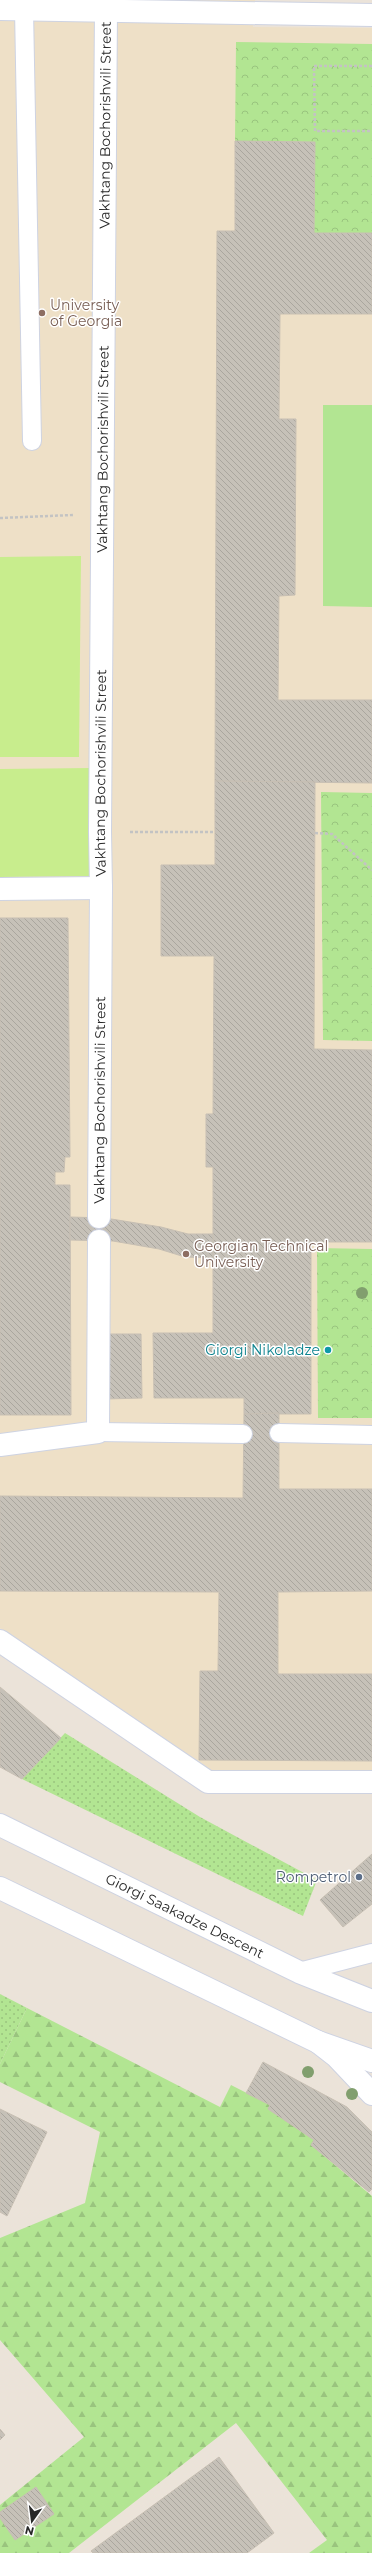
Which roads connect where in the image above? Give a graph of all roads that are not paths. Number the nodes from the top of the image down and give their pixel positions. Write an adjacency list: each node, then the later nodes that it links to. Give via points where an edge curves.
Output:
1 (0, 9): 2 (street, Vakhtang Bochorishvili Street)
2 (24, 9): 3 (street, Vakhtang Bochorishvili Street); 5 (lane)
3 (106, 10): 4 (street, Vakhtang Bochorishvili Street); 6 (street, Vakhtang Bochorishvili Street, via 100,832)
4 (372, 14)
5 (32, 440)
6 (102, 888): 7 (street, Vakhtang Bochorishvili Street); 8 (street, Vakhtang Bochorishvili Street)
7 (0, 889)
8 (99, 1217)
9 (99, 1241): 10 (street)
10 (98, 1432): 12 (lane); 14 (street)
11 (279, 1433): 13 (lane)
12 (243, 1434)
13 (372, 1435)
14 (0, 1445)
15 (0, 1641): 16 (street, via 208,1782)
16 (372, 1782)
17 (0, 1825): 20 (street, Giorgi Saakadze Descent)
18 (0, 1888): 22 (street)
19 (372, 1953): 20 (lane)
20 (299, 1972): 21 (street, Giorgi Saakadze Descent)
21 (372, 2001)
22 (318, 2042): 23 (street); 24 (street, via 336,2056)
23 (372, 2061)
24 (372, 2094)

